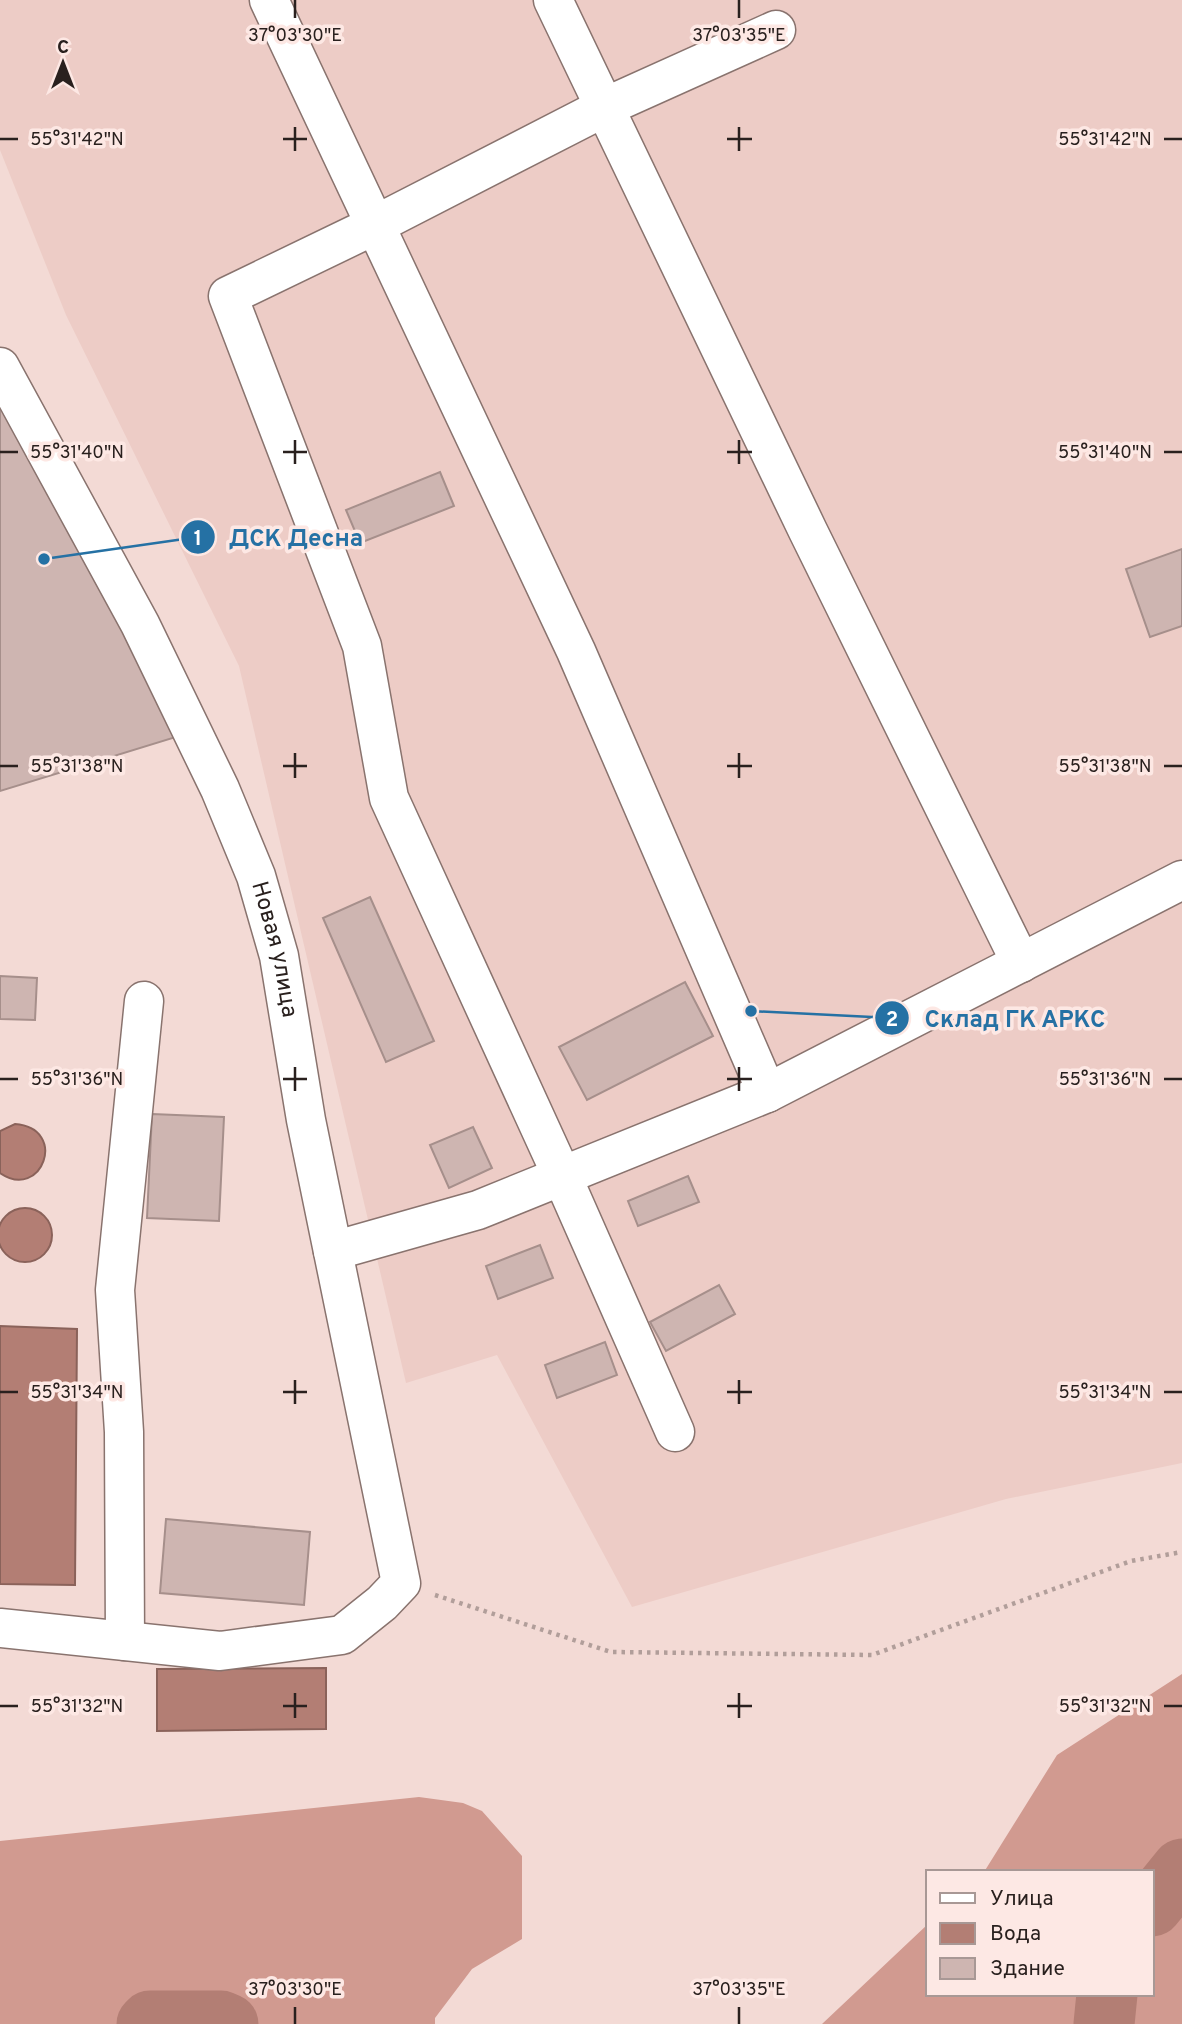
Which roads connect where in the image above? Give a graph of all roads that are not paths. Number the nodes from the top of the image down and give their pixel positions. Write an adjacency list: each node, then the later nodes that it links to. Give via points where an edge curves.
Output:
1 (269, 0): 5 (street)
2 (553, 0): 4 (street)
3 (776, 30): 4 (street)
4 (605, 107): 5 (street); 8 (street)
5 (375, 225): 10 (street, via 576,651); 11 (street, via 228,296 362,646 389,798)
6 (0, 367): 12 (street, Новая улица, via 140,624 220,789 256,876 279,956)
7 (1182, 880): 8 (street)
8 (1021, 963): 10 (street)
9 (145, 1001): 15 (street, via 115,1290 124,1432)
10 (767, 1093): 11 (street)
11 (562, 1176): 12 (street, via 478,1210); 13 (street)
12 (333, 1251): 15 (street, Новая улица, via 401,1584 342,1635 220,1651)
13 (675, 1432)
14 (0, 1629): 15 (street)
15 (125, 1641)

